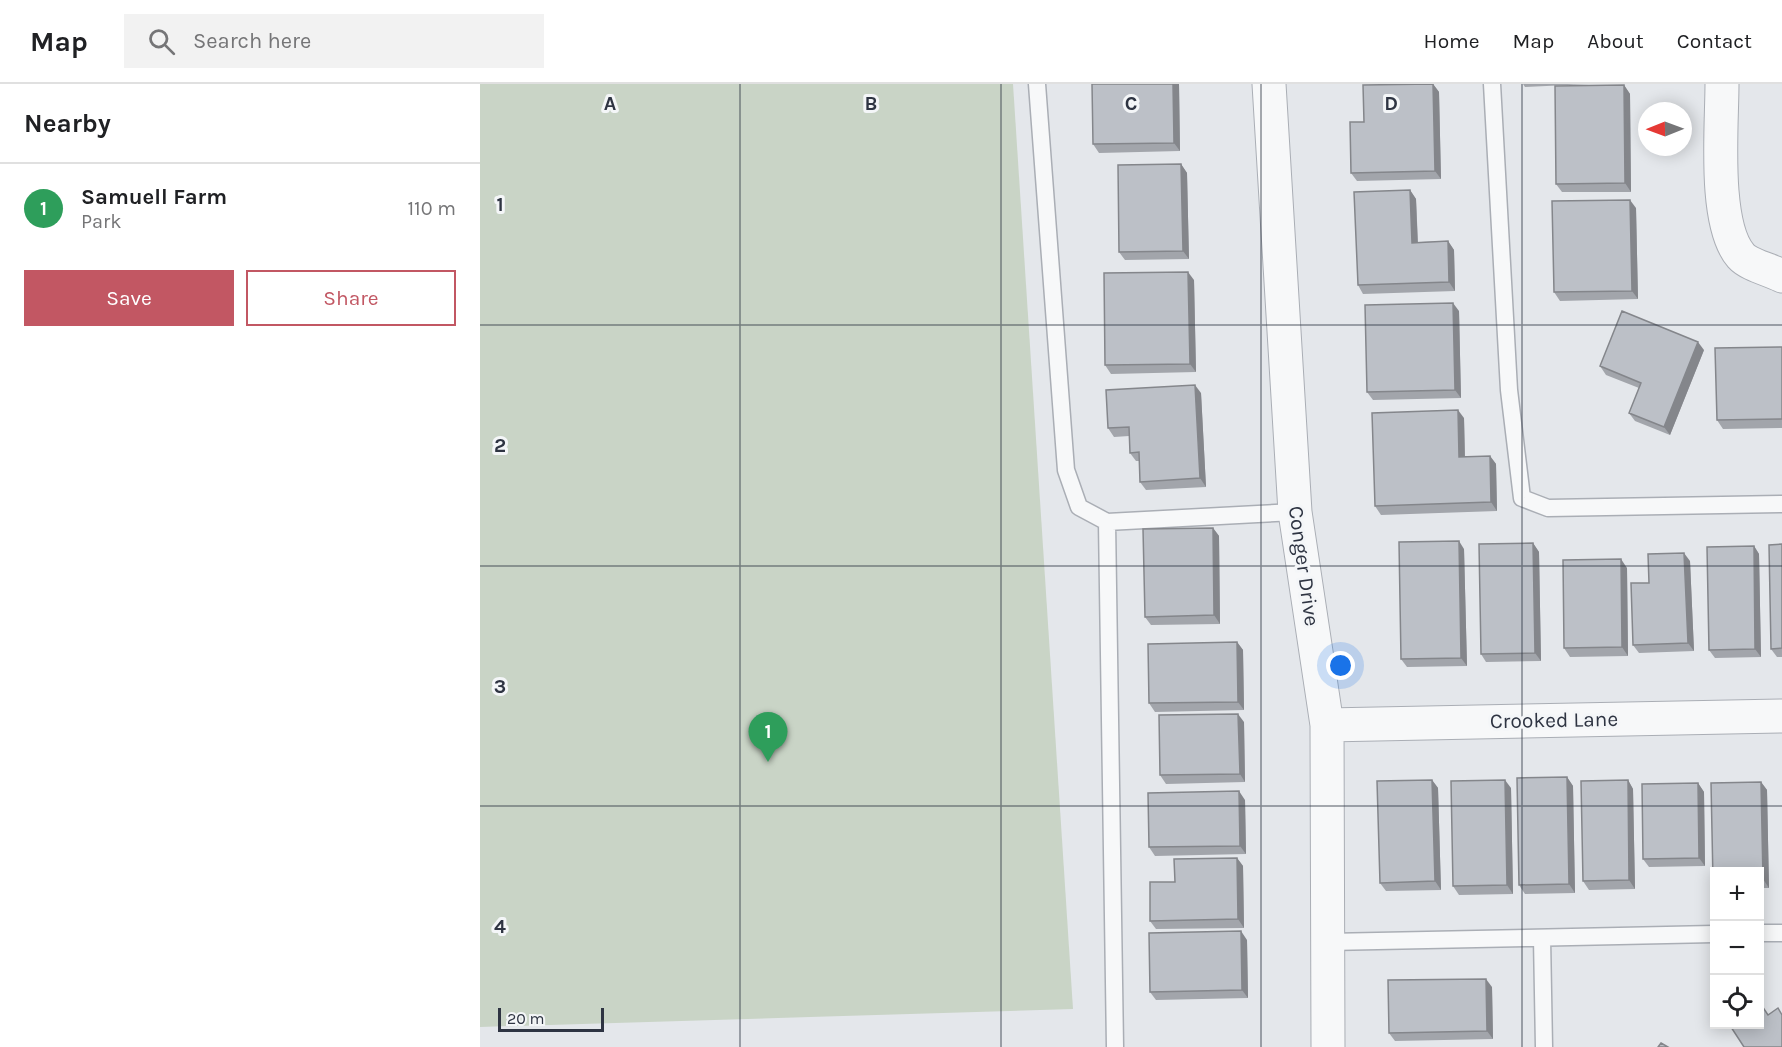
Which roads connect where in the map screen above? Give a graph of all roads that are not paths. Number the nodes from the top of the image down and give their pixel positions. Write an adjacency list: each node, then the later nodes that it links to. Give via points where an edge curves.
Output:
1 (1037, 84): 8 (lane, via 1066,470 1079,507)
2 (1269, 84): 7 (street, Conger Drive)
3 (1492, 84): 6 (lane, via 1509,390 1522,498 1548,508)
4 (1722, 84): 5 (street, via 1723,214 1729,235 1741,257)
5 (1782, 276)
6 (1782, 504)
7 (1295, 512): 8 (lane); 10 (street, Conger Drive)
8 (1107, 522): 16 (lane)
9 (1782, 716): 10 (street, Crooked Lane)
10 (1327, 724): 15 (street, Conger Drive)
11 (1764, 933): 12 (lane)
12 (1782, 933)
13 (1710, 934): 14 (lane)
14 (1542, 938): 15 (lane); 18 (lane)
15 (1328, 942): 17 (street, Conger Drive)
16 (1115, 1047)
17 (1328, 1047)
18 (1544, 1047)

